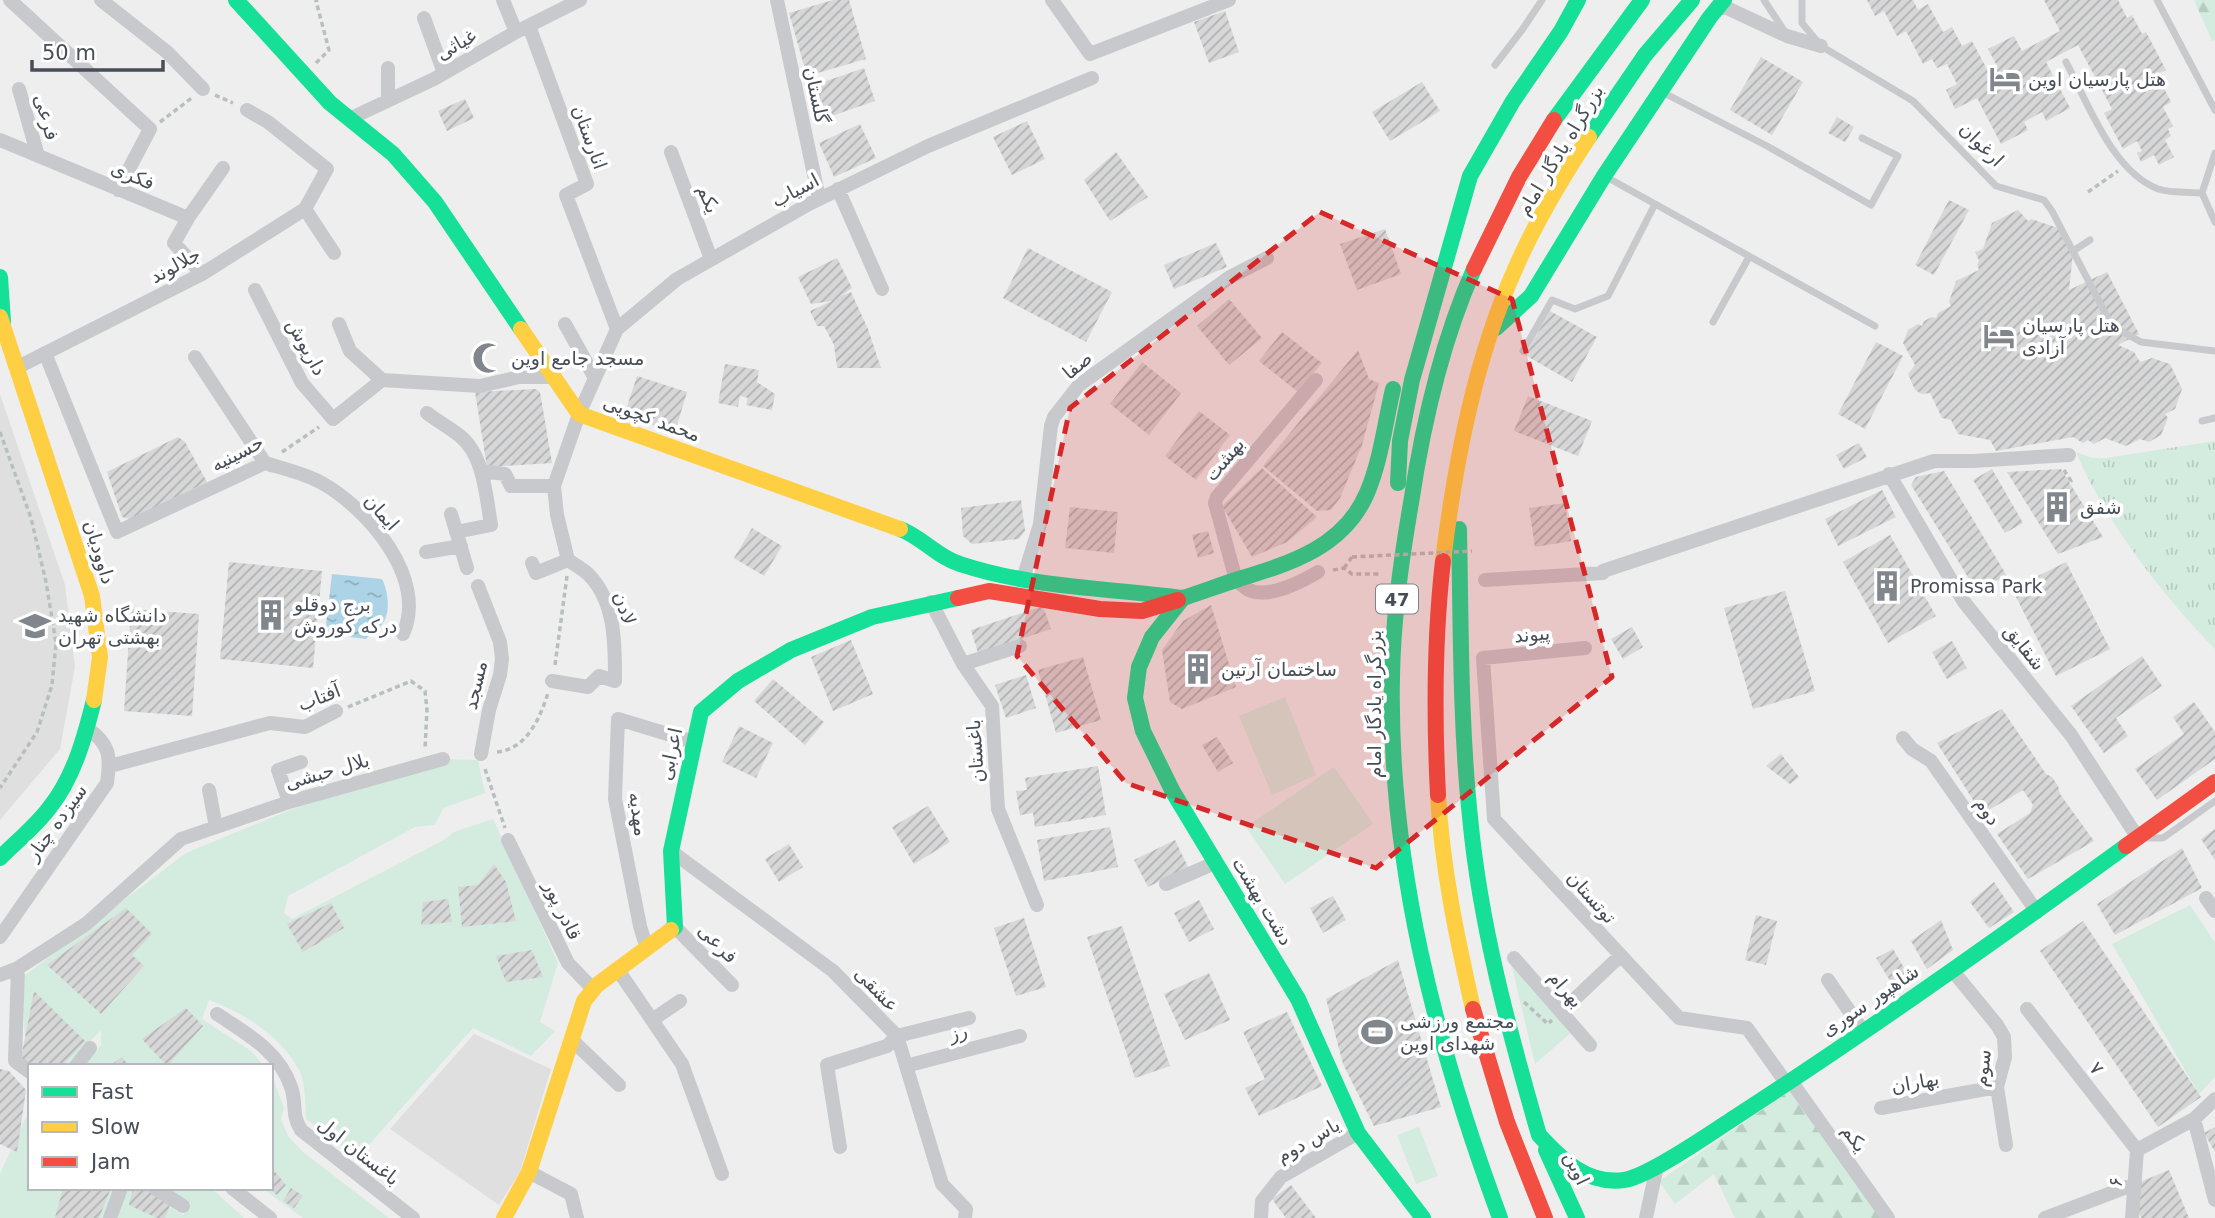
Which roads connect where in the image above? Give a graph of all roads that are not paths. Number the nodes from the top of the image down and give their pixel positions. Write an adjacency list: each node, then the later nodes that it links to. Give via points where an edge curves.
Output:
1 (10, 0): 43 (street, via 150,129)
2 (101, 0): 29 (street, via 167,52)
3 (236, 0): 34 (main road, محمد کچویی)
4 (503, 0): 19 (street)
5 (580, 0): 19 (street, غیاثی)
6 (776, 0): 45 (street, گلستان)
7 (1052, 0): 8 (street, via 1090,54)
8 (1229, 0)
9 (1542, 0): 24 (lane)
10 (1578, 0): 20 (main road)
11 (1591, 0): 20 (main road)
12 (1642, 0): 91 (main road, بزرگراه یادگار امام / 47, via 1547,128 1503,206 1471,276 1441,354 1418,454)
13 (1692, 0): 68 (main road, بزرگراه یادگار امام / 47, via 1647,50 1569,167 1517,265)
14 (1764, 0): 21 (lane)
15 (1802, 0): 22 (lane, via 1802,23)
16 (2157, 0): 33 (lane)
17 (1720, 3): 21 (street, ارغوان); 30 (main road)
18 (424, 18): 26 (street)
19 (522, 29): 26 (street, غیاثی); 67 (street, انارستان, via 587,184 566,195)
20 (1562, 31): 51 (main road, via 1513,101 1470,176)
21 (1787, 36): 22 (street, ارغوان)
22 (1821, 46): 52 (lane, ارغوان, via 1913,101 1996,186 2044,200)
23 (2066, 62): 44 (lane, via 2115,155 2132,174 2159,189)
24 (1494, 65)
25 (388, 68): 31 (street)
26 (444, 73): 31 (street, غیاثی)
27 (1092, 78): 42 (street, اسیاب)
28 (19, 89): 39 (street, فرعی)
29 (203, 89)
30 (1660, 90): 35 (lane, via 1871,205 1898,156); 41 (main road)
31 (388, 100): 34 (street, غیاثی)
32 (247, 110): 47 (street, جلالوند, via 327,169)
33 (2215, 110)
34 (349, 119): 75 (main road, محمد کچویی, via 384,146 435,202 484,264)
35 (1862, 138)
36 (0, 140): 39 (street, فکری)
37 (671, 152): 56 (street, یکم)
38 (2215, 153): 44 (lane)
39 (38, 156): 43 (street, فکری)
40 (223, 168): 48 (street)
41 (1604, 176): 46 (lane); 68 (main road, via 1531,296)
42 (838, 189): 45 (street, اسیاب); 60 (street)
43 (118, 190): 48 (street, فکری)
44 (2202, 193): 49 (lane)
45 (819, 198): 56 (street, اسیاب)
46 (1655, 204): 54 (lane); 69 (lane, via 1608,296 1575,309 1552,300)
47 (305, 209): 53 (street); 58 (street, جلالوند)
48 (188, 218): 58 (street, via 174,243)
49 (2215, 222)
50 (2090, 240): 52 (lane)
51 (1451, 247): 57 (main road); 91 (main road, via 1412,380 1400,441 1397,495)
52 (2073, 251): 70 (lane, ارغوان, via 2112,326 2141,342)
53 (334, 253)
54 (1749, 257): 63 (lane); 66 (lane)
55 (1267, 258): 97 (street, صفا, via 1230,277 1141,340 1074,391 1054,417 1040,524)
56 (711, 259): 67 (street, اسیاب, via 677,279)
57 (1426, 265)
58 (202, 274): 71 (street, جلالوند)
59 (0, 277): 62 (main road, داوودیان)
60 (882, 289)
61 (255, 290): 77 (street, داریوش, via 302,383 332,419)
62 (1, 320): 73 (main road, داوودیان)
63 (1713, 322)
64 (339, 324): 77 (street, via 350,351)
65 (565, 324): 76 (street)
66 (1875, 326)
67 (617, 329): 76 (street, اسیاب)
68 (1490, 334): 84 (main road, بزرگراه یادگار امام / 47)
69 (1523, 351)
70 (2215, 351)
71 (45, 353): 73 (street, جلالوند); 85 (street, حسینیه, via 117,532)
72 (195, 357): 85 (street)
73 (18, 368): 110 (main road, داوودیان, via 92,596 100,666)
74 (1398, 370): 98 (main road, اعرابی, via 1367,494 1355,516 1340,535 1312,554 1279,569)
75 (553, 377): 77 (street, via 519,377 480,386); 80 (main road, محمد کچویی)
76 (595, 378): 80 (street, اسیاب)
77 (382, 380)
78 (1315, 380): 98 (street, بهشت, via 1217,497)
79 (427, 413): 86 (street, via 461,437)
80 (579, 414): 88 (street); 97 (main road, محمد کچویی, via 914,534 958,564)
81 (2215, 418): 82 (lane)
82 (2203, 421)
83 (2069, 455): 87 (street, via 1934,461)
84 (1458, 462): 166 (main road, اوین, via 1466,773 1474,848 1503,1002); 180 (main road, بزرگراه یادگار امام / 47, via 1434,628 1432,710 1438,803 1451,912 1477,1030 1519,1159)
85 (265, 463): 103 (street, ایمان, via 322,484 378,531 396,559 409,593 410,615)
86 (481, 471): 88 (street, via 505,474 510,486); 90 (street, via 491,525)
87 (1889, 474): 99 (street, via 1603,573); 122 (street, شقایق, via 1964,602 2071,735)
88 (554, 486): 93 (street)
89 (451, 514): 90 (street)
90 (458, 539): 92 (street); 95 (street)
91 (1405, 544): 189 (main road, بزرگراه یادگار امام / 47, via 1394,633 1392,699 1396,800 1412,919 1439,1040)
92 (426, 552)
93 (568, 560): 94 (street, via 536,573); 108 (street, لادن, via 590,576 605,600 615,641 615,681 598,676 588,687)
94 (531, 563)
95 (467, 568)
96 (1318, 572): 98 (street, via 1296,585 1271,591 1252,592)
97 (1023, 579): 101 (main road, محمد کچویی)
98 (1236, 580): 101 (main road, اعرابی)
99 (1485, 580)
100 (478, 586): 113 (street, مسجد, via 502,659)
101 (1183, 598): 102 (main road, اعرابی, via 1142,611 989,591); 126 (main road, دشت بهشت, via 1153,637 1139,667 1135,698 1143,731)
102 (931, 602): 107 (street, باغستان); 112 (main road, اعرابی, via 872,617 791,650 738,681 701,712)
103 (403, 634)
104 (1020, 646): 107 (street)
105 (1585, 648): 106 (street, پیوند)
106 (1483, 658): 135 (street, توتستان, via 1494,819)
107 (963, 664): 129 (street, باغستان, via 992,706 998,809)
108 (552, 681)
109 (336, 711): 116 (street, آفتاب, via 304,727 270,723)
110 (87, 727): 116 (street, via 110,754); 125 (main road, داوودیان, via 73,769 54,801)
111 (1903, 738): 131 (street, دوم, via 1931,761)
112 (694, 742): 124 (main road, اعرابی); 134 (street, مهدیه, via 618,719 615,799)
113 (481, 754)
114 (443, 759): 120 (street, بلال حبشی)
115 (302, 762): 120 (street, via 278,770)
116 (110, 766): 133 (street, سیزده چنار, via 97,800)
117 (2215, 782): 122 (main road, شاهپور سوری)
118 (209, 789): 121 (street)
119 (2215, 801): 122 (lane, via 2163,838)
120 (289, 802): 121 (street, بلال حبشی)
121 (216, 827): 137 (street, بلال حبشی, via 181,839 86,924)
122 (2138, 838): 131 (main road, شاهپور سوری)
123 (509, 840): 143 (street, قادر پور, via 568,964)
124 (671, 851): 132 (main road, اعرابی); 151 (street, عشقی, via 833,971)
125 (0, 858)
126 (1215, 863): 127 (street); 165 (main road, دشت بهشت, via 1298,999)
127 (1166, 884)
128 (2206, 898): 130 (street)
129 (1037, 905)
130 (2215, 911)
131 (2037, 912): 139 (main road, شاهپور سوری)
132 (675, 927): 134 (main road); 142 (street, فرعی)
133 (0, 937)
134 (647, 949): 138 (main road)
135 (1620, 956): 146 (street); 159 (street, توتستان, via 1679,1018 1747,1028)
136 (1514, 958): 146 (street, بهرام)
137 (18, 968): 140 (street, بلال حبشی); 158 (street, via 15,1061)
138 (618, 970): 143 (main road); 149 (street)
139 (1952, 970): 150 (main road, شاهپور سوری); 161 (street, سوم, via 2004,1037 2005,1057)
140 (0, 975)
141 (1828, 980): 150 (street)
142 (732, 985)
143 (593, 989): 153 (main road, via 584,1001)
144 (680, 1001): 149 (street)
145 (2027, 1009): 169 (street, ۷)
146 (1561, 1012): 154 (street, بهرام)
147 (217, 1014): 183 (street, باغستان اول, via 275,1056 293,1092 295,1121 301,1130)
148 (969, 1018): 151 (street)
149 (652, 1020): 172 (street, via 682,1064)
150 (1863, 1031): 159 (main road, شاهپور سوری)
151 (897, 1036): 157 (street, عشقی); 168 (street, via 887,1046 827,1065)
152 (1020, 1036): 157 (street, رز)
153 (572, 1040): 160 (street); 171 (main road)
154 (1590, 1045)
155 (90, 1048): 156 (street)
156 (78, 1064)
157 (906, 1066): 186 (street, عشقی, via 942,1184 966,1209)
158 (28, 1071)
159 (1789, 1082): 170 (main road, شاهپور سوری); 193 (street, یکم)
160 (619, 1085)
161 (1997, 1087): 163 (street, بهاران); 167 (street, سوم)
162 (2215, 1100): 164 (street)
163 (1881, 1108)
164 (2194, 1119): 169 (street); 178 (street)
165 (1358, 1133): 187 (street, یاس دوم, via 1281,1177 1262,1201); 188 (main road, دشت بهشت)
166 (1539, 1135): 170 (main road, شاهپور سوری, via 1571,1167 1599,1179 1630,1180); 177 (main road, اوین)
167 (2006, 1145)
168 (840, 1147)
169 (2137, 1150): 173 (street, ۶)
170 (1657, 1166): 192 (street)
171 (529, 1172): 184 (main road); 185 (street, via 571,1194)
172 (722, 1174)
173 (2135, 1184): 194 (street); 195 (street, ۶)
174 (120, 1190): 181 (street)
175 (158, 1190): 179 (street)
176 (235, 1190): 182 (street)
177 (1567, 1195): 190 (main road); 191 (main road, اوین)
178 (2215, 1200)
179 (183, 1206)
180 (1544, 1216)
181 (110, 1218)
182 (270, 1218)
183 (413, 1218)
184 (504, 1218)
185 (577, 1218)
186 (965, 1218)
187 (1261, 1218)
188 (1423, 1218)
189 (1500, 1218)
190 (1562, 1218)
191 (1577, 1218)
192 (1646, 1218)
193 (1888, 1218)
194 (2045, 1218)
195 (2132, 1218)

